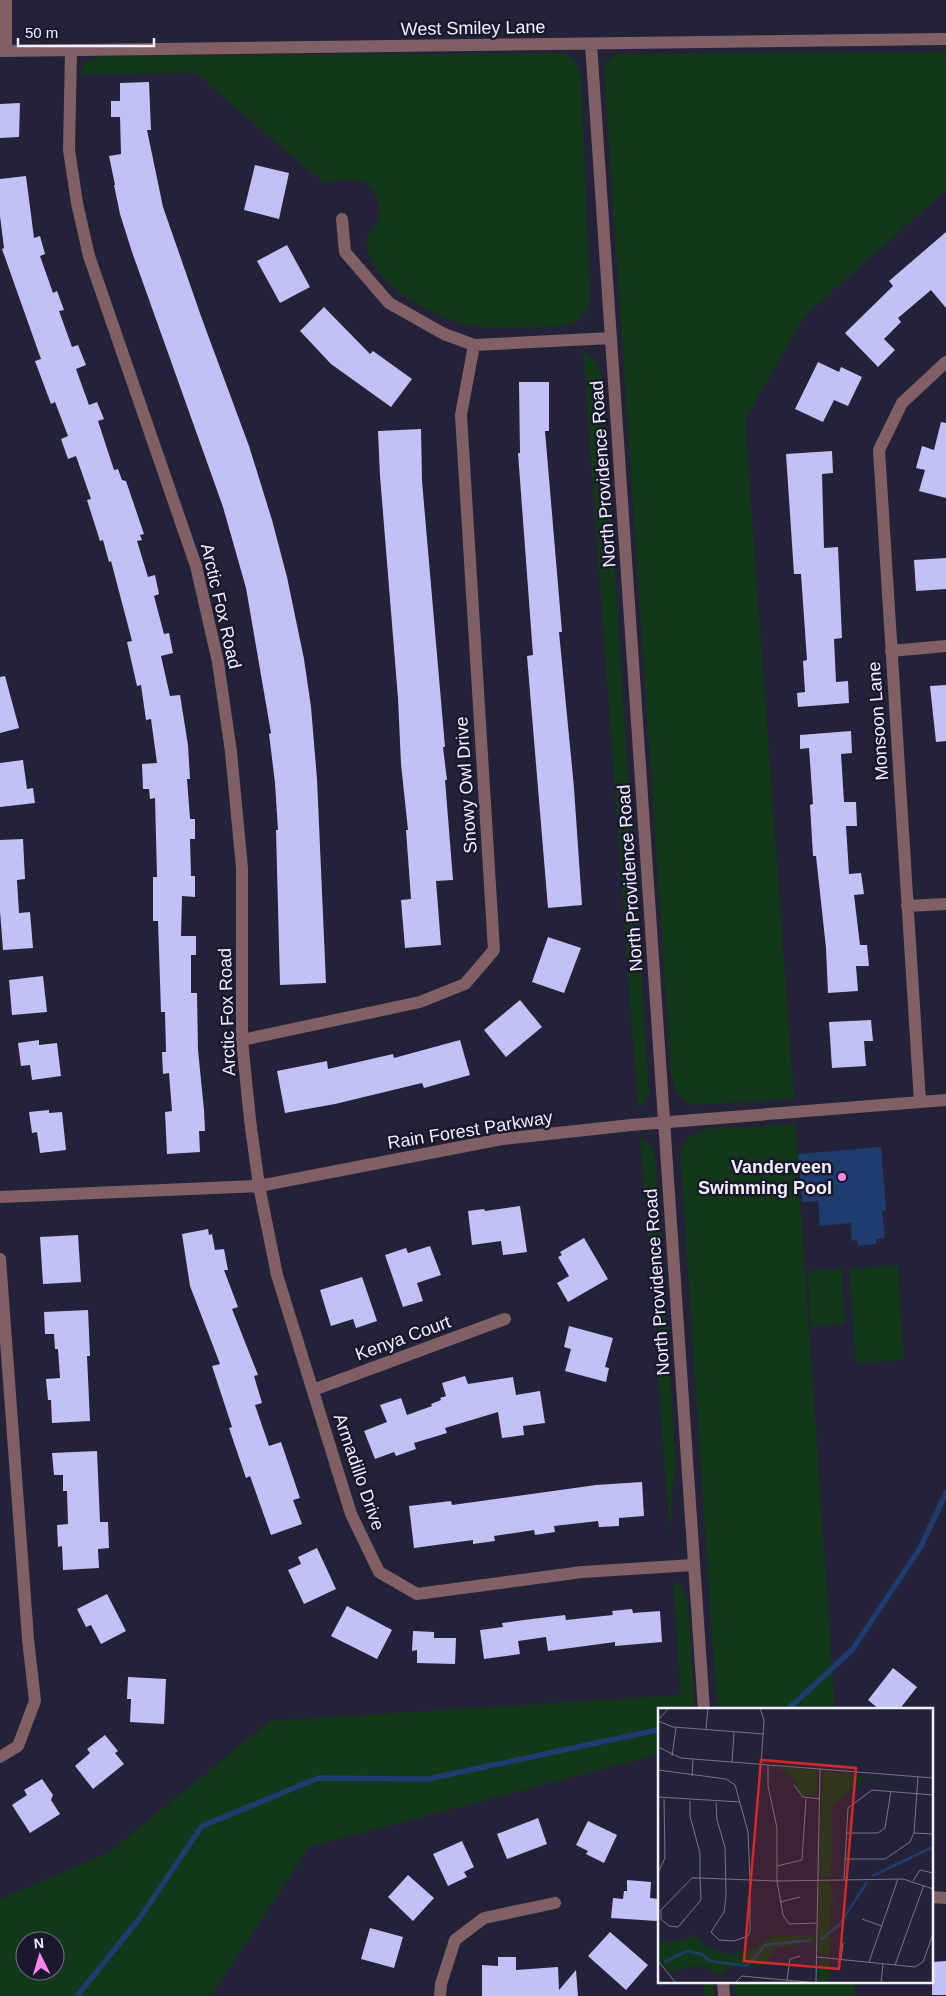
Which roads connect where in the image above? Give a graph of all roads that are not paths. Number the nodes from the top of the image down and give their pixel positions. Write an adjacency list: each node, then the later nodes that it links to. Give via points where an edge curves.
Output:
1 (6, 0): 4 (street)
2 (946, 39): 3 (street, West Smiley Lane)
3 (591, 44): 5 (street, West Smiley Lane); 7 (street, North Providence Road)
4 (3, 51): 5 (street, West Smiley Lane)
5 (71, 51): 14 (street, Arctic Fox Road, via 69,150 89,256 196,566 218,662 242,868)
6 (342, 219): 8 (street, via 345,252 389,303 444,334)
7 (611, 338): 8 (street); 17 (street, North Providence Road)
8 (474, 345): 14 (street, Snowy Owl Drive, via 461,415 494,950 465,984 420,1002)
9 (946, 362): 11 (street, Monsoon Lane, via 902,403 879,450)
10 (946, 646): 11 (street)
11 (891, 650): 13 (street, Monsoon Lane)
12 (946, 904): 13 (street)
13 (907, 906): 16 (street, Monsoon Lane)
14 (242, 1040): 18 (street, Arctic Fox Road)
15 (946, 1100): 16 (street, Rain Forest Parkway)
16 (920, 1102): 17 (street, Rain Forest Parkway)
17 (664, 1122): 18 (street, Rain Forest Parkway, via 502,1139); 23 (street, North Providence Road)
18 (259, 1186): 19 (street, Rain Forest Parkway); 22 (street, Armadillo Drive, via 277,1275)
19 (0, 1197)
20 (0, 1259): 25 (street, via 35,1701 18,1746)
21 (505, 1319): 22 (street, Kenya Court)
22 (313, 1390): 23 (street, Armadillo Drive, via 351,1514 379,1572 417,1594 582,1572)
23 (694, 1565): 24 (street, North Providence Road)
24 (704, 1708)
25 (0, 1757)
26 (555, 1903): 27 (street, via 484,1918 455,1940)
27 (440, 1996)

